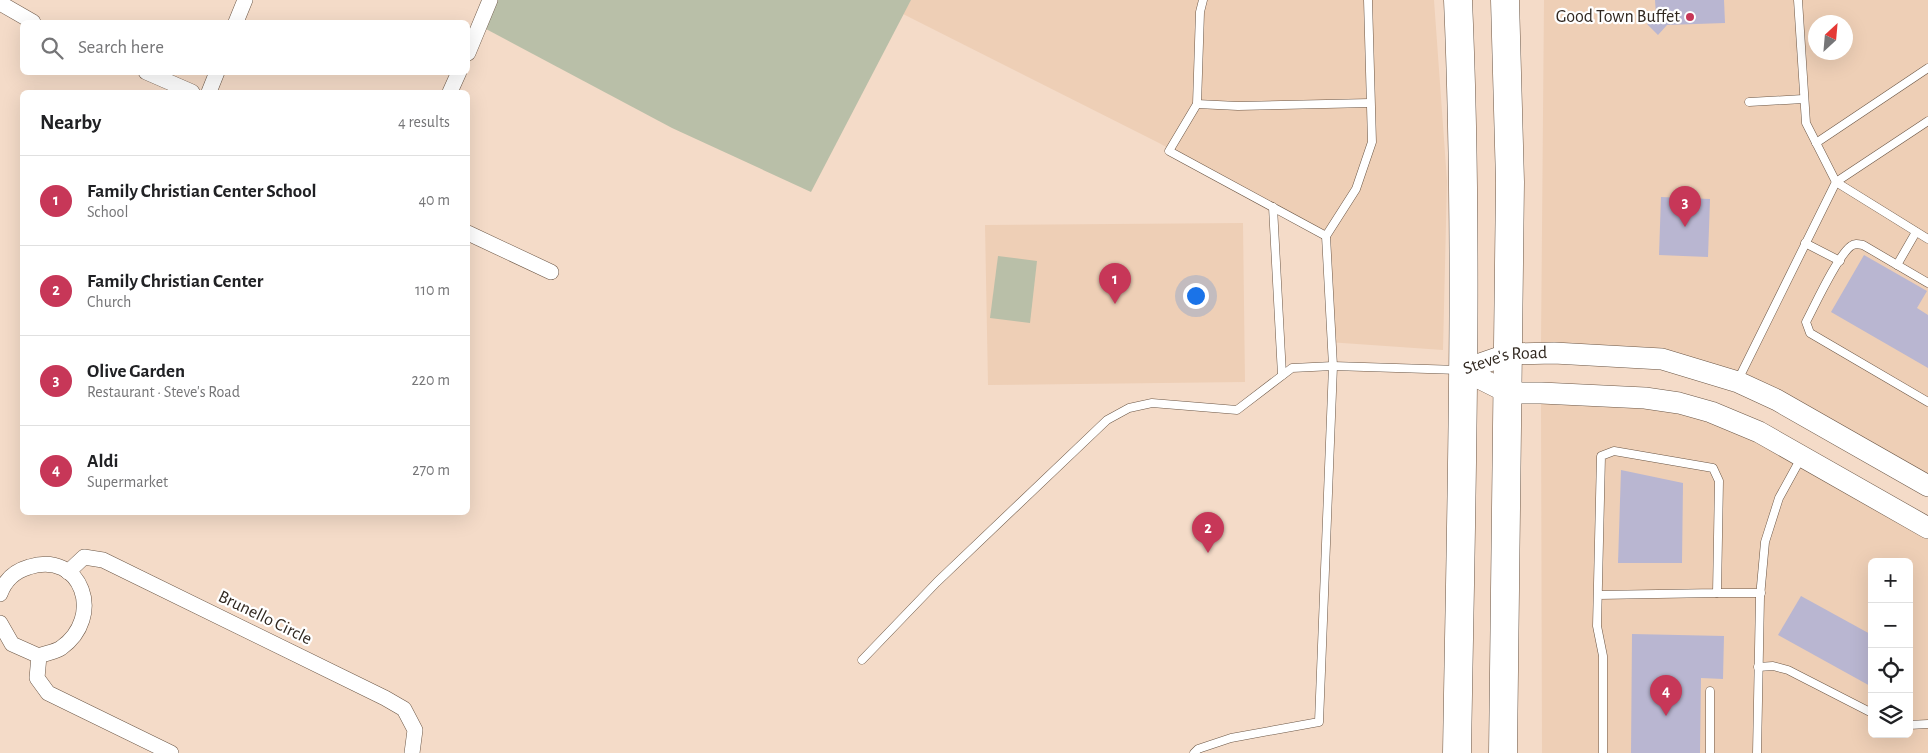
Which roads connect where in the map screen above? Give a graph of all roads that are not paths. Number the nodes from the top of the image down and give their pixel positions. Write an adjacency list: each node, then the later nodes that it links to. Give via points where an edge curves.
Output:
1 (245, 0): 10 (street)
2 (490, 0): 11 (street)
3 (1203, 0): 22 (lane)
4 (1368, 0): 21 (lane)
5 (1458, 0): 38 (highway, via 1464,179)
6 (1505, 0): 36 (highway)
7 (1798, 0): 19 (lane)
8 (0, 3): 9 (street)
9 (30, 20)
10 (237, 20)
11 (470, 48)
12 (1928, 68): 24 (lane)
13 (153, 75): 16 (street)
14 (216, 75): 17 (street)
15 (458, 75): 18 (street)
16 (187, 90)
17 (210, 90)
18 (451, 90)
19 (1803, 99): 20 (lane); 24 (lane, via 1806,123)
20 (1749, 102)
21 (1370, 103): 22 (lane); 29 (lane, via 1372,142 1356,189)
22 (1197, 104): 26 (lane, via 1169,151)
23 (1928, 121): 25 (lane)
24 (1816, 143): 25 (lane)
25 (1836, 182): 27 (lane); 31 (lane)
26 (1273, 207): 29 (lane); 39 (lane)
27 (1916, 232): 30 (lane); 33 (lane)
28 (470, 234): 34 (street)
29 (1326, 236): 37 (lane)
30 (1928, 239)
31 (1806, 243): 32 (lane); 40 (lane)
32 (1840, 261): 33 (lane, via 1849,247 1855,244); 42 (lane, via 1806,322 1807,329)
33 (1897, 265): 35 (lane)
34 (551, 272)
35 (1928, 283)
36 (1510, 354): 38 (street, Steve's Road); 40 (street, Steve's Road, via 1662,359); 41 (highway)
37 (1333, 366): 38 (lane); 39 (lane, via 1292,368); 61 (lane, via 1319,722 1232,738)
38 (1464, 370): 41 (street, Steve's Road); 62 (highway)
39 (1282, 375): 53 (lane, via 1237,410 1152,403 1129,408 1107,420 937,582)
40 (1738, 382): 44 (street, Steve's Road, via 1777,400)
41 (1509, 393): 43 (street, Steve's Road, via 1630,397 1679,403 1743,424); 63 (highway)
42 (1928, 402)
43 (1802, 456): 45 (street, Steve's Road); 48 (lane, via 1779,498 1765,542)
44 (1928, 486)
45 (1928, 528)
46 (68, 572): 49 (street, via 43,562 20,569 4,583); 52 (street, via 81,586 85,612 75,635 60,649); 60 (street, Brunello Circle, via 84,557 103,560 385,698 404,709 415,730)
47 (1717, 593): 48 (lane); 50 (lane); 50 (lane, via 1719,481 1716,471 1614,451 1601,456)
48 (1761, 593): 54 (lane)
49 (0, 594)
50 (1598, 594): 64 (lane)
51 (0, 624): 52 (street, via 12,644)
52 (39, 656): 59 (street, via 38,678 48,693)
53 (862, 660)
54 (1758, 667): 56 (lane, via 1788,670); 66 (lane)
55 (1710, 690): 65 (lane)
56 (1868, 711)
57 (1928, 724): 58 (lane)
58 (1913, 725)
59 (171, 753)
60 (412, 753)
61 (1194, 753)
62 (1456, 753)
63 (1503, 753)
64 (1603, 753)
65 (1710, 753)
66 (1757, 753)

